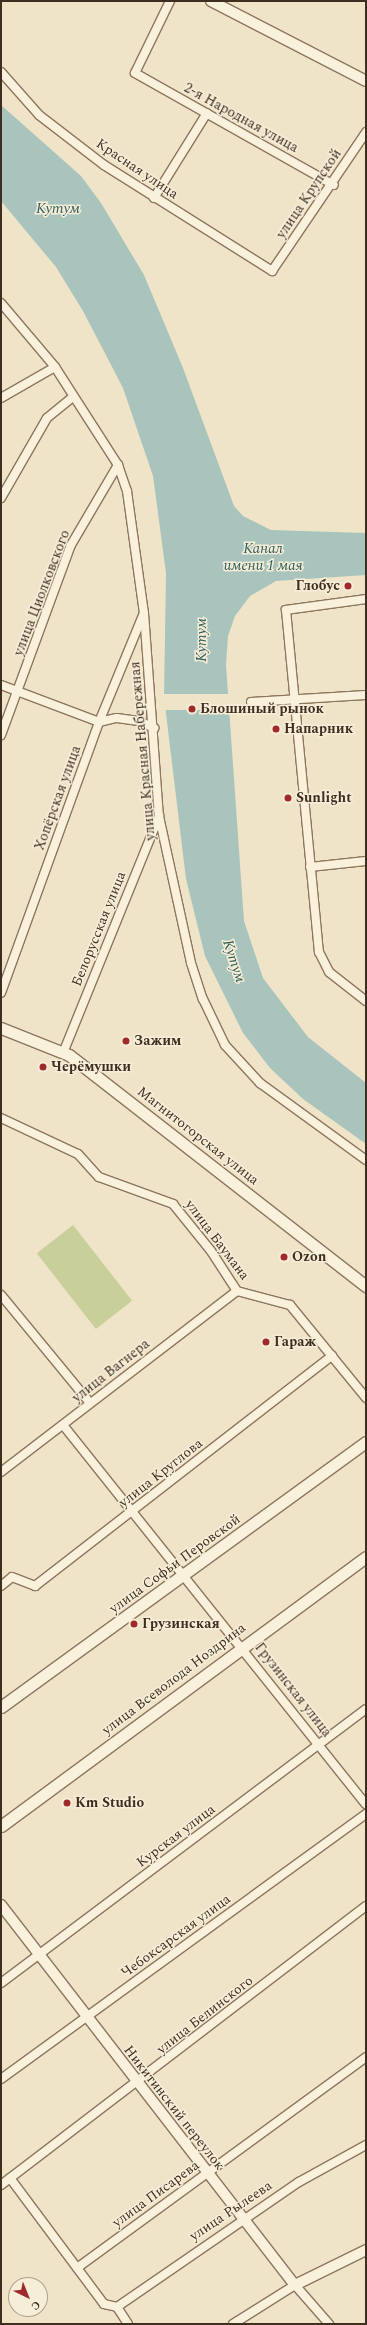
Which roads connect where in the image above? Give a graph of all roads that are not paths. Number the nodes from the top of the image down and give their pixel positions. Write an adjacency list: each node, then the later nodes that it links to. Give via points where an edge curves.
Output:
1 (170, 1): 5 (street, 2-я Народная улица, via 135,73)
2 (211, 1): 4 (street)
3 (1, 72): 8 (street, Красная улица, via 39,115 104,165)
4 (366, 81)
5 (207, 114): 7 (street, 2-я Народная улица); 8 (street)
6 (366, 132): 7 (street, улица Крупской)
7 (334, 185): 9 (street, улица Крупской)
8 (154, 198): 9 (street, Красная улица)
9 (272, 271)
10 (1, 303): 11 (street, улица Красная Набережная)
11 (55, 367): 12 (street, via 20,390); 13 (street, улица Красная Набережная)
12 (1, 398)
13 (73, 398): 14 (street, улица Красная Набережная); 15 (street, via 47,418)
14 (118, 465): 17 (street, улица Красная Набережная, via 127,491); 19 (street, улица Циолковского, via 71,545)
15 (1, 498)
16 (366, 599): 21 (street, via 286,610)
17 (144, 613): 23 (street, Хопёрская улица); 24 (street, улица Красная Набережная)
18 (1, 685): 19 (street)
19 (18, 691): 23 (street); 25 (street, улица Циолковского)
20 (366, 695): 21 (street)
21 (293, 699): 22 (street); 28 (street)
22 (252, 702)
23 (99, 722): 24 (street, via 117,718 139,721); 29 (street, Хопёрская улица)
24 (154, 728): 26 (street, улица Красная Набережная)
25 (1, 735)
26 (159, 816): 32 (street, Белорусская улица); 34 (street, улица Красная Набережная, via 191,963 203,1000 225,1044 260,1083)
27 (366, 861): 28 (street)
28 (310, 867): 30 (street, via 319,952 329,972)
29 (1, 994)
30 (366, 1001)
31 (1, 1028): 32 (main road, Магнитогорская улица)
32 (63, 1053): 35 (main road, Магнитогорская улица)
33 (1, 1118): 36 (street, улица Баумана, via 78,1154 99,1177 173,1204 211,1251)
34 (366, 1160)
35 (366, 1286)
36 (237, 1291): 38 (street, улица Баумана, via 290,1305); 40 (street, улица Вагнера)
37 (1, 1295): 40 (street)
38 (332, 1356): 39 (street, улица Баумана); 44 (street, улица Круглова)
39 (366, 1398)
40 (90, 1403): 41 (street, улица Вагнера)
41 (63, 1425): 43 (street, улица Вагнера); 44 (street, Грузинская улица)
42 (366, 1442): 46 (main road, улица Софьи Перовской)
43 (1, 1472)
44 (134, 1512): 46 (street, Грузинская улица); 47 (street, улица Круглова, via 35,1586 12,1578)
45 (366, 1557): 48 (main road, улица Всеволода Ноздрина)
46 (186, 1575): 48 (street, Грузинская улица); 49 (main road, улица Софьи Перовской)
47 (1, 1586)
48 (243, 1647): 51 (street, Грузинская улица); 54 (main road, улица Всеволода Ноздрина)
49 (1, 1708)
50 (366, 1709): 51 (street, Курская улица)
51 (320, 1745): 52 (street, Грузинская улица); 57 (street, Курская улица)
52 (366, 1804)
53 (366, 1814): 59 (street, Чебоксарская улица)
54 (1, 1826)
55 (1, 1905): 57 (street, Никитинский переулок)
56 (366, 1906): 62 (street, улица Белинского)
57 (39, 1955): 58 (street, Курская улица); 59 (street, Никитинский переулок)
58 (1, 1983)
59 (87, 2017): 61 (street, Чебоксарская улица); 62 (street, Никитинский переулок)
60 (366, 2057): 64 (street, улица Писарева)
61 (1, 2079)
62 (138, 2083): 64 (street, Никитинский переулок); 65 (street, улица Белинского)
63 (366, 2145): 67 (street, улица Рылеева)
64 (207, 2173): 67 (street, Никитинский переулок); 69 (street, улица Писарева)
65 (10, 2178): 66 (street, улица Белинского); 69 (street)
66 (1, 2185)
67 (243, 2219): 70 (street, Никитинский переулок); 71 (street, улица Рылеева)
68 (366, 2250): 70 (street)
69 (77, 2268): 71 (street, via 104,2304)
70 (295, 2285): 73 (street); 74 (street, Никитинский переулок)
71 (117, 2307): 72 (street)
72 (128, 2324)
73 (233, 2324)
74 (329, 2324)

